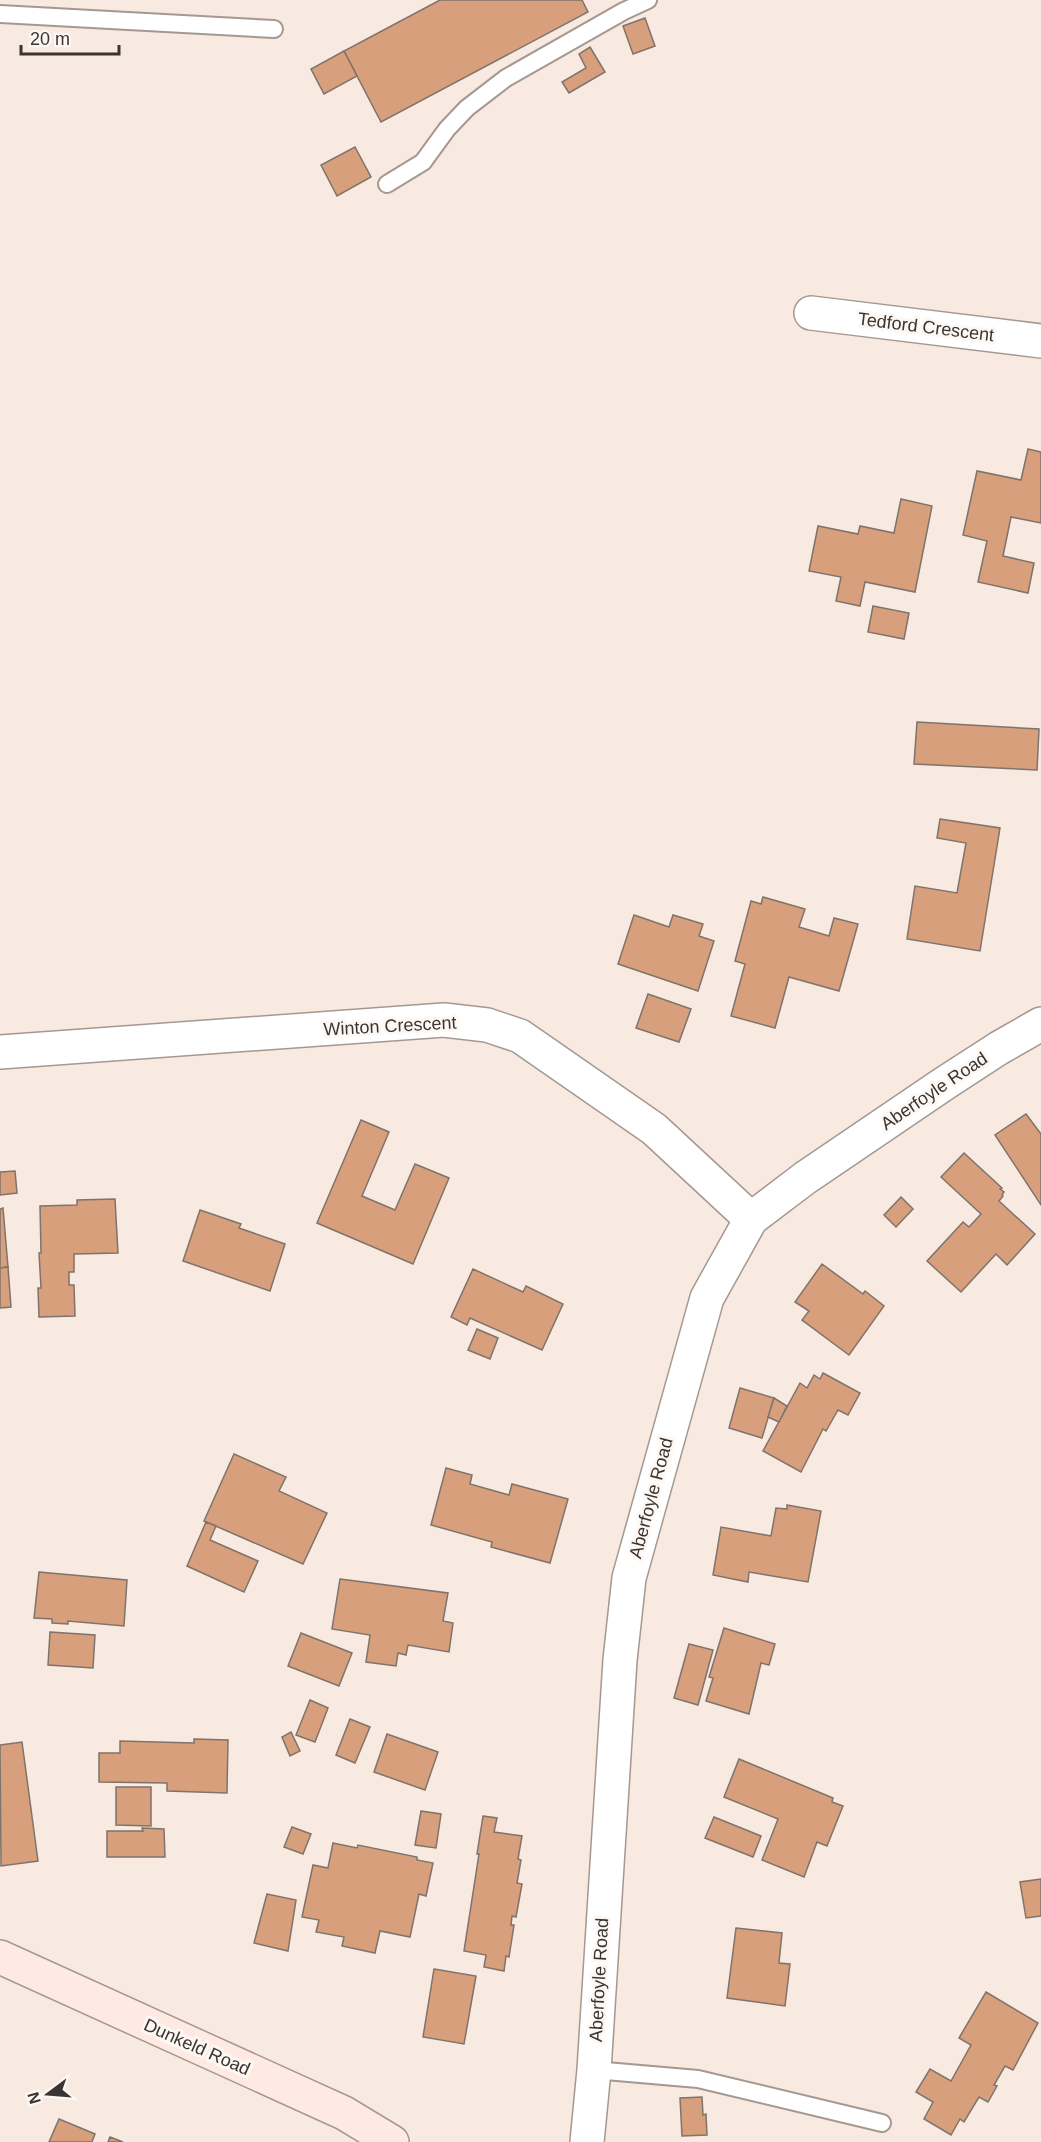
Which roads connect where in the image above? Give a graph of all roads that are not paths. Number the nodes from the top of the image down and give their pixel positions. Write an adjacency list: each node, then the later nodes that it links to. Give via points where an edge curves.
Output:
1 (648, 0): 4 (lane, via 506,78 467,108 423,162)
2 (0, 14): 3 (lane)
3 (274, 29)
4 (387, 184)
5 (812, 313): 6 (street, Tedford Crescent)
6 (1041, 341)
7 (1041, 1024): 9 (street, Aberfoyle Road, via 936,1089)
8 (0, 1052): 9 (street, Winton Crescent, via 444,1020 487,1025 520,1036 654,1129)
9 (751, 1219): 11 (street, Aberfoyle Road, via 707,1298 629,1578 620,1660)
10 (0, 1957): 13 (main road, Dunkeld Road, via 344,2114)
11 (594, 2070): 12 (lane, via 698,2079); 14 (street, Aberfoyle Road)
12 (882, 2123)
13 (392, 2142)
14 (587, 2142)

